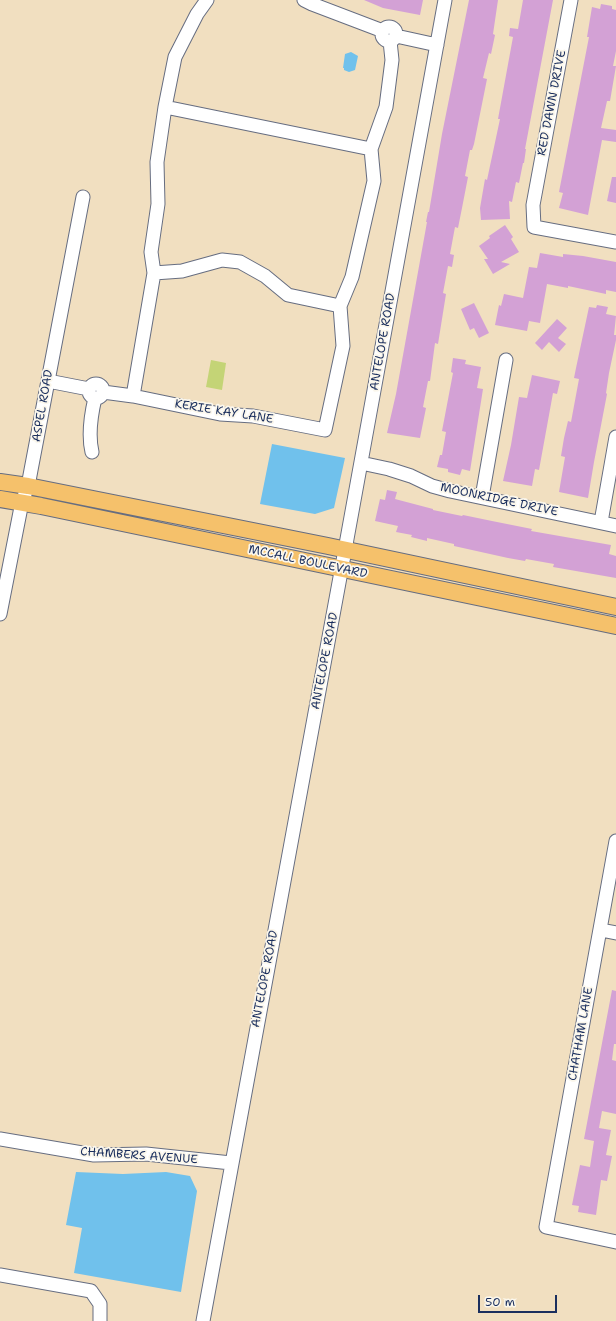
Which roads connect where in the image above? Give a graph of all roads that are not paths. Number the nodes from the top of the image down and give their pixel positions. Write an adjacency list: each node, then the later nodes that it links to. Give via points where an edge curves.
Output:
1 (207, 0): 7 (street, via 175,57)
2 (304, 0): 5 (street)
3 (445, 0): 6 (street, ANTELOPE ROAD)
4 (571, 0): 10 (street, RED DAWN DRIVE, via 533,205 534,227)
5 (390, 36): 6 (street); 8 (street, KERIE KAY LANE, via 392,60 386,107)
6 (437, 45): 19 (street, ANTELOPE ROAD)
7 (165, 107): 8 (street); 11 (street, via 157,162 158,204 151,252)
8 (371, 148): 12 (street, KERIE KAY LANE, via 374,181 352,277)
9 (83, 197): 14 (street, ASPEL ROAD)
10 (616, 242)
11 (154, 273): 12 (street, via 182,272 222,260 240,262 265,276 288,295); 16 (street)
12 (340, 306): 16 (street, KERIE KAY LANE, via 343,346 325,430 253,416 220,414)
13 (506, 360): 22 (street)
14 (48, 381): 15 (street); 21 (street, ASPEL ROAD)
15 (96, 393): 16 (street); 18 (street, via 91,425)
16 (133, 396)
17 (616, 437): 25 (street)
18 (92, 452)
19 (361, 463): 22 (street, MOONRIDGE DRIVE, via 389,468 432,486); 27 (street, ANTELOPE ROAD)
20 (0, 482): 21 (main road, MCCALL BOULEVARD)
21 (28, 486): 24 (street, ASPEL ROAD); 27 (main road, MCCALL BOULEVARD)
22 (482, 497): 25 (street, MOONRIDGE DRIVE)
23 (0, 499): 24 (main road, MCCALL BOULEVARD)
24 (22, 502): 28 (main road, MCCALL BOULEVARD); 30 (street, ASPEL ROAD)
25 (601, 522): 26 (street, MOONRIDGE DRIVE)
26 (616, 526)
27 (346, 550): 28 (street, ANTELOPE ROAD); 29 (main road, MCCALL BOULEVARD)
28 (342, 569): 31 (main road, MCCALL BOULEVARD); 36 (street, ANTELOPE ROAD)
29 (616, 607)
30 (0, 614)
31 (616, 626)
32 (616, 841): 33 (street, CHATHAM LANE)
33 (601, 930): 34 (street); 37 (street, CHATHAM LANE, via 546,1228)
34 (616, 933)
35 (0, 1139): 36 (street, CHAMBERS AVENUE, via 94,1155 146,1154)
36 (231, 1163): 40 (street, ANTELOPE ROAD)
37 (616, 1242)
38 (0, 1275): 39 (street, via 91,1291 100,1304)
39 (100, 1321)
40 (203, 1321)

